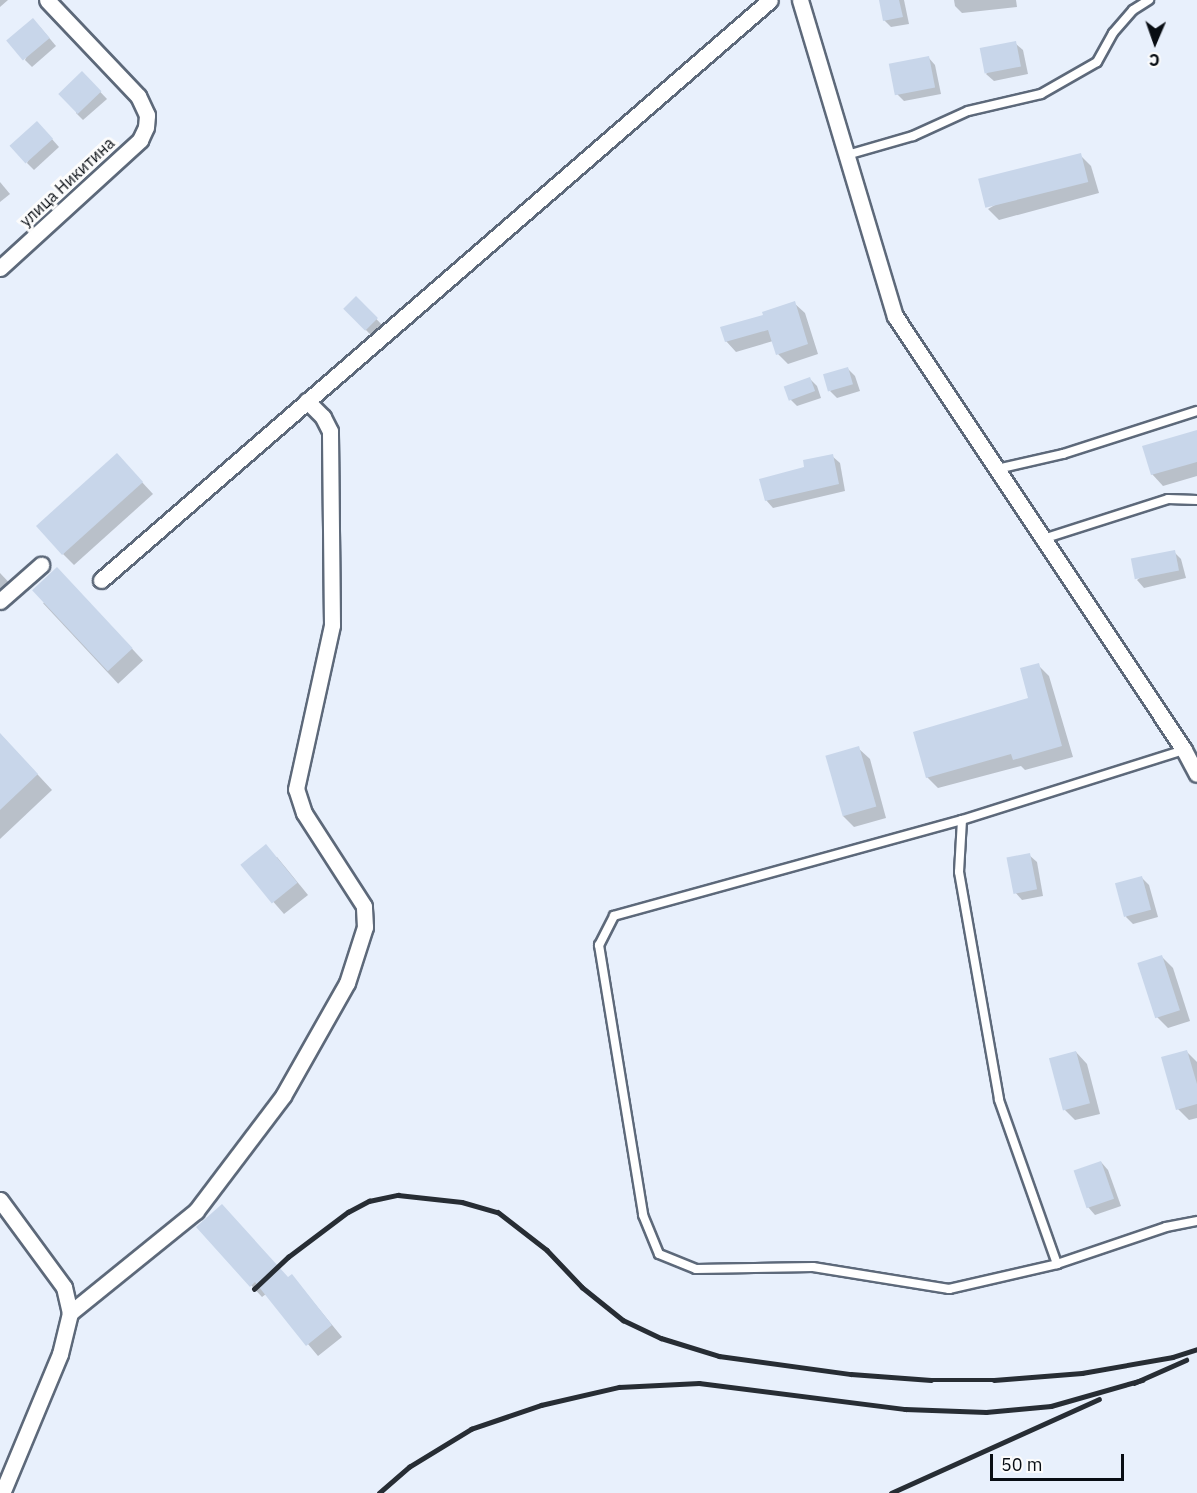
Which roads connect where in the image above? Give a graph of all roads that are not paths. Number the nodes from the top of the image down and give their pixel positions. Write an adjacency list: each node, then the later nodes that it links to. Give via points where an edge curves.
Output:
1 (47, 0): 6 (street, улица Никитина, via 138,96 147,115 140,140)
2 (770, 0): 7 (street)
3 (800, 0): 5 (street)
4 (1149, 0): 5 (lane, via 1133,10 1113,33 1098,62 1041,94 968,111 913,136)
5 (847, 156): 9 (street, via 895,316)
6 (0, 268)
7 (307, 401): 13 (street); 21 (street, via 330,431 332,625 296,789 304,813 364,906 365,927 347,983 283,1096 196,1211)
8 (1197, 411): 9 (lane, via 1062,454)
9 (997, 469): 11 (street)
10 (1197, 500): 11 (lane, via 1168,499)
11 (1043, 539): 15 (street)
12 (41, 565): 14 (street)
13 (101, 580)
14 (0, 601)
15 (1184, 750): 16 (street); 17 (lane)
16 (1197, 774)
17 (962, 820): 20 (lane, via 959,872 999,1100); 20 (lane, via 614,916 599,945 643,1215 659,1254 696,1269 813,1267 949,1289)
18 (0, 1200): 21 (street, via 64,1287)
19 (1197, 1221): 20 (lane, via 1166,1227)
20 (1057, 1264)
21 (70, 1313): 22 (street, via 60,1354)
22 (2, 1493)

